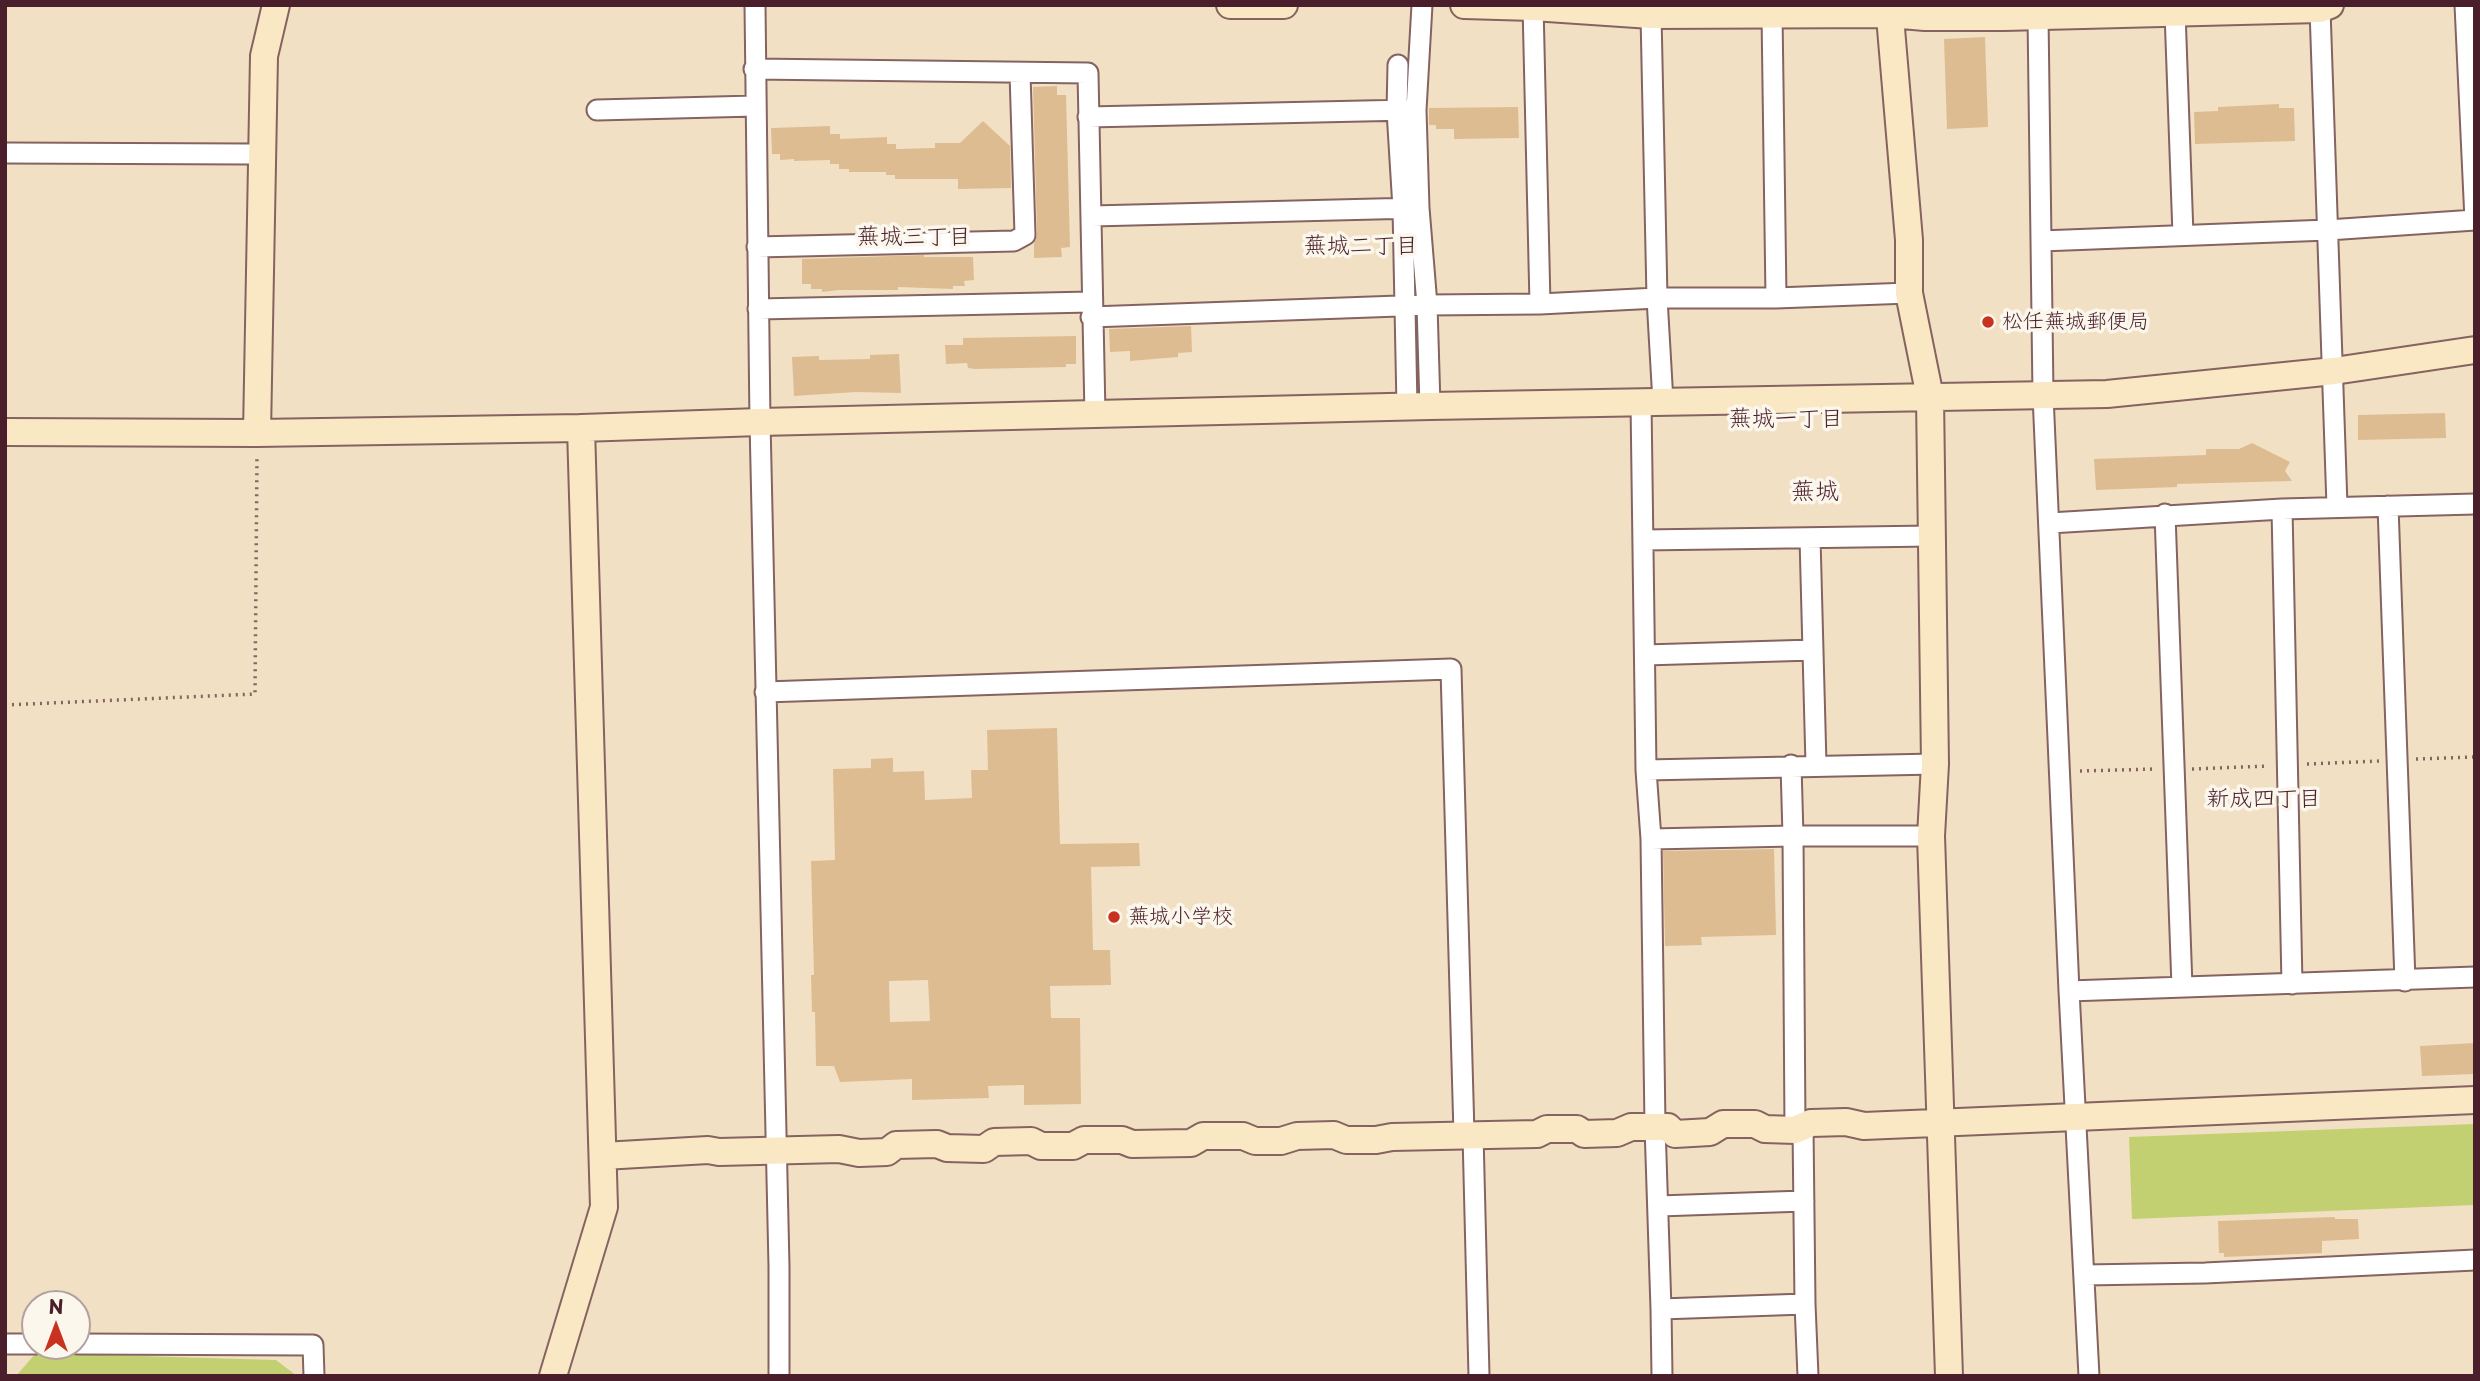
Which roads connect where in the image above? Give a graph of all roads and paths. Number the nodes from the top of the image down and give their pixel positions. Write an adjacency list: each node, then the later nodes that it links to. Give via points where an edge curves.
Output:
1 (276, 5): 51 (street, via 264,56)
2 (755, 5): 19 (street)
3 (1230, 5): 4 (street)
4 (1240, 5): 5 (street)
5 (1284, 5)
6 (1422, 5): 23 (street)
7 (1464, 5): 9 (street)
8 (2465, 5): 29 (street, via 2475,220)
9 (1533, 6): 15 (street); 36 (street)
10 (2264, 7): 11 (street); 14 (street)
11 (2325, 7): 29 (street)
12 (1889, 10): 13 (street, via 1926,17); 16 (street); 33 (street, via 1909,240)
13 (2004, 11): 17 (street)
14 (2175, 12): 17 (street); 30 (street)
15 (1651, 15): 16 (street); 34 (street)
16 (1772, 15): 35 (street)
17 (2038, 16): 31 (street)
18 (1398, 65): 23 (street)
19 (754, 69): 20 (street); 21 (street)
20 (1020, 73): 24 (street, via 1088,73); 32 (street, via 1025,235 1014,241)
21 (755, 106): 22 (street); 32 (street)
22 (597, 110)
23 (1407, 110): 24 (street); 27 (street)
24 (1088, 117): 28 (street)
25 (5, 153): 26 (street)
26 (250, 154)
27 (1411, 208): 28 (street); 37 (street); 38 (street)
28 (1092, 216): 40 (street)
29 (2328, 230): 30 (street); 42 (street)
30 (2183, 236): 31 (street)
31 (2040, 241): 43 (street)
32 (757, 247): 39 (street)
33 (1909, 293): 35 (street); 44 (street)
34 (1657, 298): 35 (street); 36 (street); 45 (street)
35 (1776, 298)
36 (1540, 304): 38 (street)
37 (1405, 305): 38 (street); 40 (street); 46 (street)
38 (1427, 305): 46 (street)
39 (758, 309): 40 (street); 48 (street)
40 (1091, 309): 47 (street)
41 (2475, 350): 42 (street)
42 (2333, 371): 43 (street, via 2107,394); 53 (street)
43 (2043, 395): 44 (street); 57 (street)
44 (1930, 397): 45 (street); 58 (street)
45 (1652, 402): 46 (street); 60 (street)
46 (1419, 407): 47 (street)
47 (1095, 415): 48 (street)
48 (760, 422): 49 (street); 63 (street)
49 (581, 428): 51 (street); 84 (street)
50 (5, 432): 51 (street)
51 (257, 433): 64 (path, via 255,694)
52 (2475, 504): 54 (street)
53 (2337, 506): 54 (street); 55 (street)
54 (2388, 506): 73 (street)
55 (2282, 509): 56 (street); 74 (street)
56 (2165, 514): 57 (street); 75 (street)
57 (2050, 523): 76 (street)
58 (1931, 536): 59 (street); 65 (street)
59 (1810, 538): 60 (street); 61 (street)
60 (1643, 540): 62 (street)
61 (1813, 650): 62 (street); 67 (street)
62 (1645, 654): 68 (street)
63 (765, 692): 82 (street, via 1451,669); 83 (street)
64 (5, 705)
65 (1935, 764): 67 (street); 70 (street)
66 (1791, 765): 67 (street); 68 (street); 69 (street)
67 (1816, 765)
68 (1646, 770): 71 (street)
69 (1793, 836): 70 (street); 71 (street); 81 (street)
70 (1931, 836): 79 (street)
71 (1651, 839): 80 (street)
72 (2475, 977): 73 (street)
73 (2405, 981): 74 (street)
74 (2292, 984): 75 (street)
75 (2182, 987): 76 (street)
76 (2069, 991): 78 (street)
77 (2475, 1100): 78 (street)
78 (2077, 1117): 79 (street); 88 (street)
79 (1939, 1122): 81 (street, via 1811,1123); 98 (street)
80 (1655, 1126): 81 (street, via 1668,1127 1675,1134 1710,1132 1723,1124); 82 (street, via 1617,1133 1547,1129 1537,1134); 86 (street)
81 (1799, 1128): 85 (street)
82 (1468, 1134): 83 (street, via 1356,1140 1334,1135 1297,1136 1281,1141 1203,1136 1191,1143 1084,1140 1073,1146 994,1142 984,1149 896,1145 887,1152 859,1153); 95 (street)
83 (777, 1149): 84 (street); 94 (street)
84 (603, 1156): 93 (street, via 604,1207)
85 (1804, 1200): 86 (street); 89 (street)
86 (1659, 1206): 90 (street)
87 (2475, 1260): 88 (street)
88 (2084, 1275): 99 (street)
89 (1805, 1304): 90 (street); 97 (street)
90 (1661, 1309): 96 (street)
91 (91, 1344): 92 (street, via 313,1345)
92 (314, 1376)
93 (553, 1376)
94 (779, 1376)
95 (1479, 1376)
96 (1661, 1376)
97 (1808, 1376)
98 (1949, 1376)
99 (2089, 1376)

